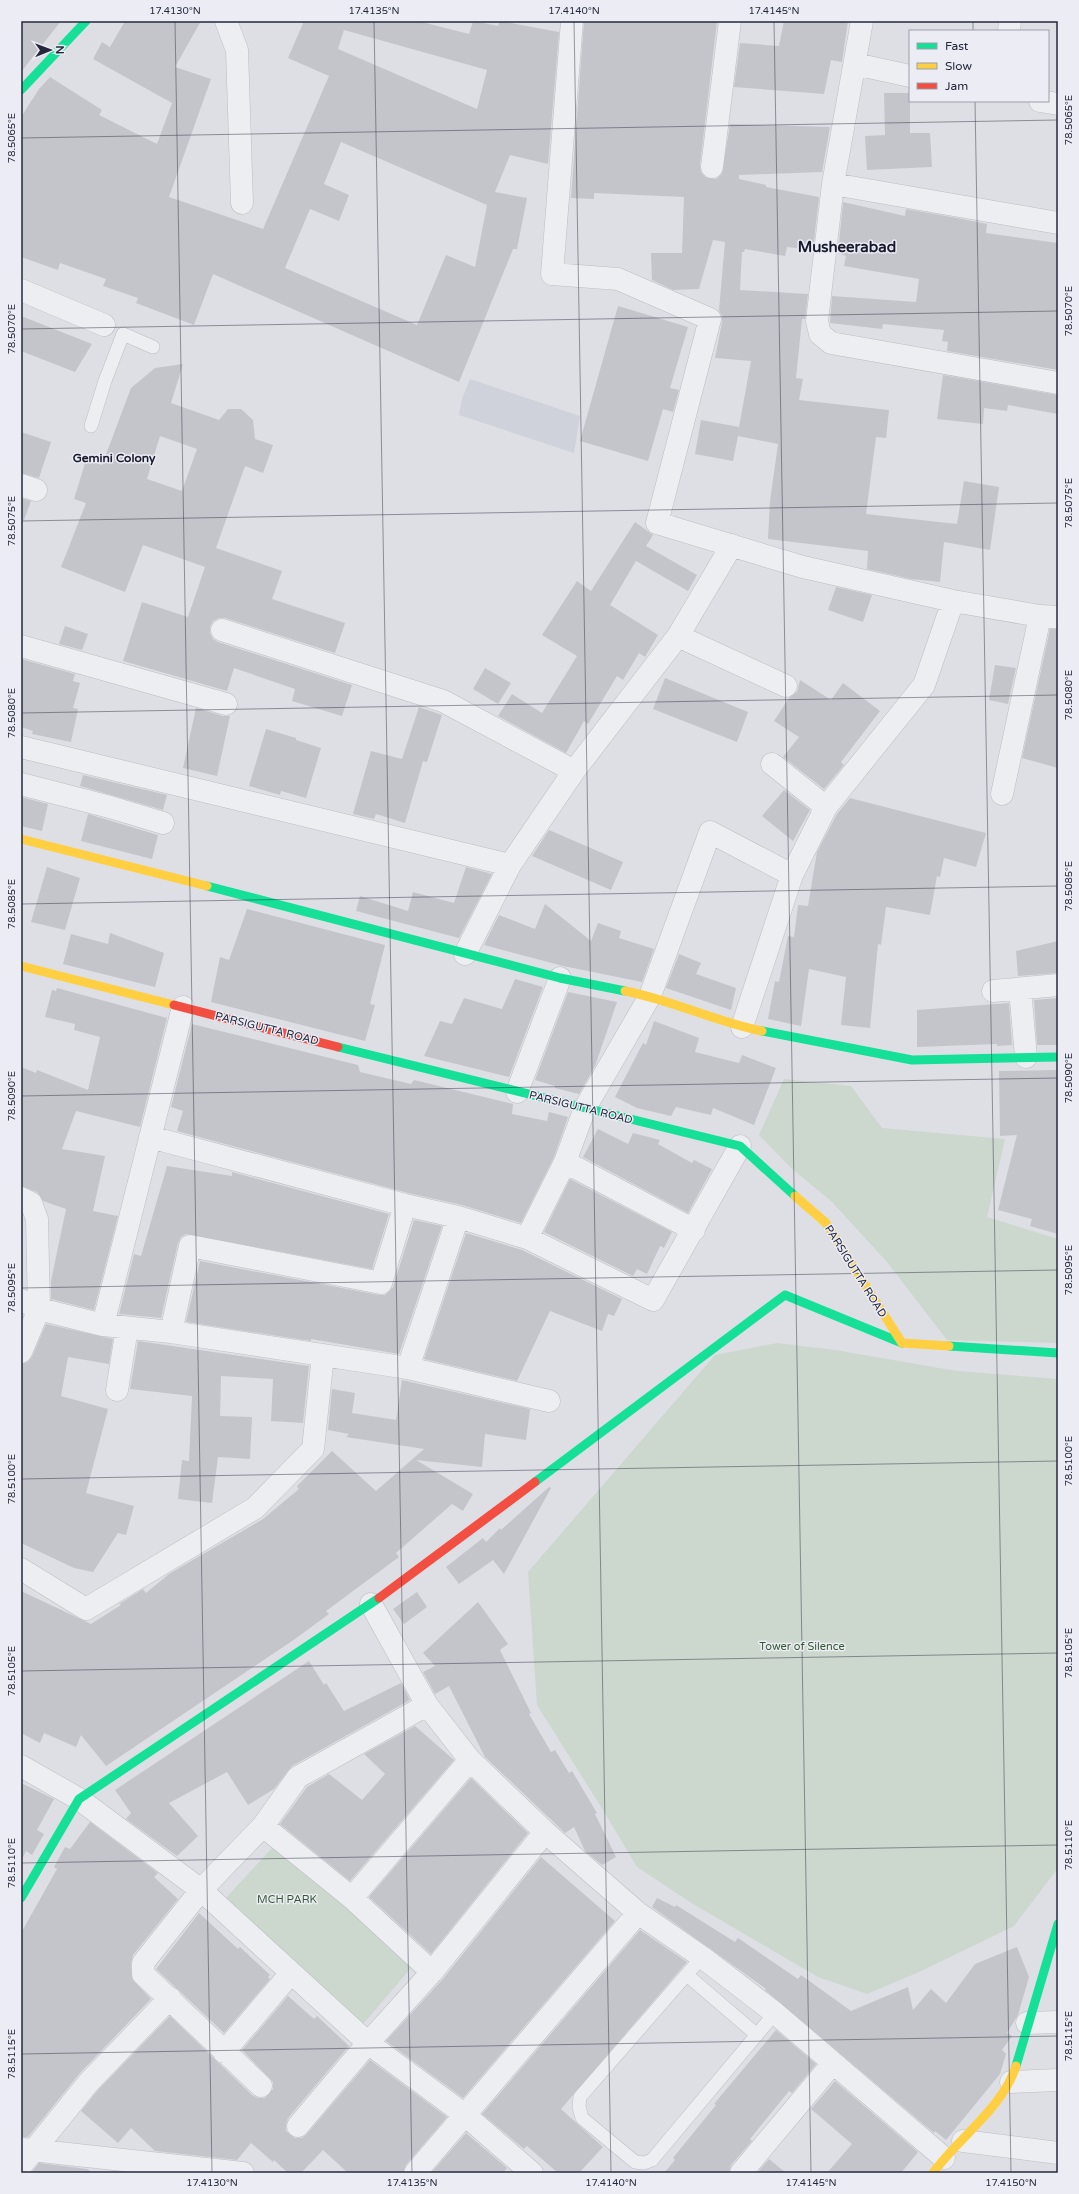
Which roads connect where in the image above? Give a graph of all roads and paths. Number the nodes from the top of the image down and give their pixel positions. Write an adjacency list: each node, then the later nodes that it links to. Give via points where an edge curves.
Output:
1 (86, 21): 8 (street)
2 (226, 21): 13 (street, via 237,50)
3 (572, 21): 20 (street, via 552,274 618,280 710,319 657,523)
4 (730, 21): 11 (street)
5 (862, 21): 6 (street)
6 (854, 64): 7 (street); 12 (street)
7 (909, 76)
8 (21, 90)
9 (1046, 102): 10 (street)
10 (1058, 104)
11 (712, 167)
12 (833, 184): 14 (street); 18 (street, via 817,321 820,334 831,343)
13 (242, 203)
14 (1058, 223)
15 (21, 290): 16 (street)
16 (113, 329): 17 (lane); 19 (lane, via 105,381)
17 (153, 347)
18 (1058, 383)
19 (91, 426)
20 (732, 545): 21 (street, via 803,567); 24 (street)
21 (953, 601): 22 (street); 33 (street, via 924,685)
22 (1049, 616): 32 (street)
23 (222, 630): 30 (street, via 443,701)
24 (678, 636): 26 (street); 30 (street)
25 (21, 646): 27 (street)
26 (786, 686)
27 (226, 704)
28 (21, 746): 36 (street)
29 (772, 764): 33 (street)
30 (574, 770): 36 (street)
31 (21, 784): 34 (street)
32 (1002, 794)
33 (826, 807): 37 (street)
34 (163, 823)
35 (21, 838): 38 (street)
36 (510, 865): 38 (street)
37 (792, 875): 44 (street, via 710,832); 46 (street)
38 (465, 954): 40 (street)
39 (21, 966): 45 (street, PARSIGUTTA ROAD)
40 (560, 978): 44 (street); 49 (street)
41 (1058, 985): 42 (street)
42 (1020, 989): 43 (street); 47 (street)
43 (993, 991)
44 (650, 996): 46 (street); 50 (street)
45 (183, 1007): 49 (street, PARSIGUTTA ROAD); 51 (street)
46 (742, 1027): 47 (street, via 912,1060)
47 (1026, 1057): 48 (street)
48 (1058, 1057)
49 (518, 1092): 50 (street, PARSIGUTTA ROAD)
50 (585, 1108): 52 (street, PARSIGUTTA ROAD); 53 (street)
51 (150, 1137): 55 (street); 60 (street)
52 (740, 1146): 57 (street); 63 (street, PARSIGUTTA ROAD, via 826,1223)
53 (565, 1162): 57 (street); 58 (street)
54 (21, 1198): 59 (street, via 31,1203 37,1219)
55 (405, 1205): 56 (street); 62 (street, via 382,1283 190,1246)
56 (458, 1217): 58 (street); 67 (street)
57 (694, 1230): 58 (street, via 653,1300)
58 (527, 1238)
59 (30, 1304): 60 (street); 64 (street)
60 (103, 1325): 61 (street)
61 (127, 1328): 62 (street); 68 (street)
62 (171, 1332): 66 (street)
63 (902, 1343): 65 (street); 71 (street, via 785,1295)
64 (21, 1352)
65 (1058, 1353)
66 (323, 1355): 67 (street); 70 (street, via 313,1449 255,1508 86,1609)
67 (408, 1368): 69 (street)
68 (117, 1390)
69 (549, 1401)
70 (21, 1569)
71 (371, 1604): 72 (street); 75 (street)
72 (427, 1705): 73 (street); 76 (street, via 298,1777)
73 (470, 1760): 77 (street); 80 (street)
74 (21, 1766): 75 (street)
75 (79, 1799): 78 (street); 79 (street)
76 (263, 1826): 78 (street); 80 (street)
77 (545, 1832): 81 (street); 84 (street)
78 (201, 1890): 85 (street); 87 (street, via 143,1963 143,1974)
79 (21, 1898)
80 (352, 1898): 84 (street)
81 (638, 1913): 83 (street); 98 (street)
82 (1057, 1926): 90 (street)
83 (702, 1957): 86 (lane); 88 (street)
84 (432, 1972): 92 (street)
85 (291, 1973): 92 (street); 93 (street)
86 (687, 1975): 91 (lane); 91 (lane, via 580,2097 582,2118 635,2162 644,2163 652,2160)
87 (170, 1998): 93 (street); 102 (street, via 89,2082)
88 (775, 2013): 91 (lane); 94 (street)
89 (1058, 2022): 90 (street)
90 (1027, 2024): 96 (street)
91 (757, 2035)
92 (368, 2043): 98 (street); 99 (street)
93 (224, 2052): 97 (street)
94 (833, 2063): 103 (street); 108 (street)
95 (1058, 2080): 96 (street)
96 (1011, 2082): 100 (street)
97 (260, 2086)
98 (465, 2115): 106 (street); 107 (street)
99 (298, 2126)
100 (964, 2142): 101 (street); 103 (street)
101 (1058, 2153)
102 (25, 2155): 104 (street)
103 (938, 2165)
104 (211, 2171): 105 (street)
105 (243, 2173)
106 (415, 2173)
107 (532, 2173)
108 (741, 2173)

